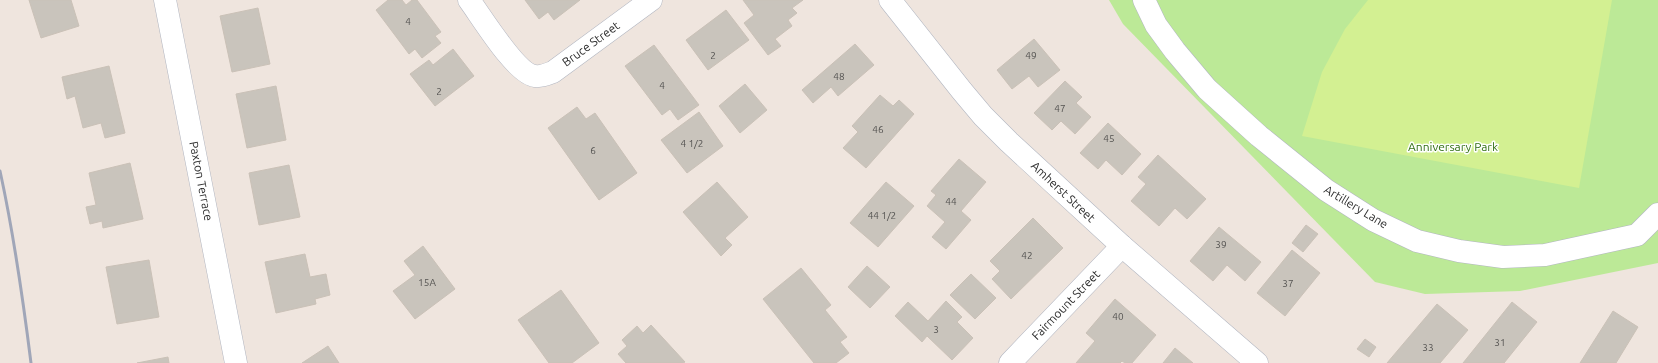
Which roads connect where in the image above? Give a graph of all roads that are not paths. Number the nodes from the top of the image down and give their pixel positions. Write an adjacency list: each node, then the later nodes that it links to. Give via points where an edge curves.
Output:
1 (165, 0): 9 (street, Paxton Terrace)
2 (469, 0): 3 (street, Bruce Street, via 511,58 526,72 535,76 553,72)
3 (651, 0)
4 (890, 0): 8 (street, Amherst Street, via 984,116)
5 (1144, 0): 7 (street, Artillery Lane, via 1156,25 1207,89 1259,136 1326,190 1373,220 1417,241 1459,251 1503,257 1545,255)
6 (1658, 214): 7 (street, Artillery Lane)
7 (1647, 235)
8 (1122, 246): 10 (street, Fairmount Street); 11 (street, Amherst Street)
9 (236, 363)
10 (1010, 363)
11 (1257, 363)

